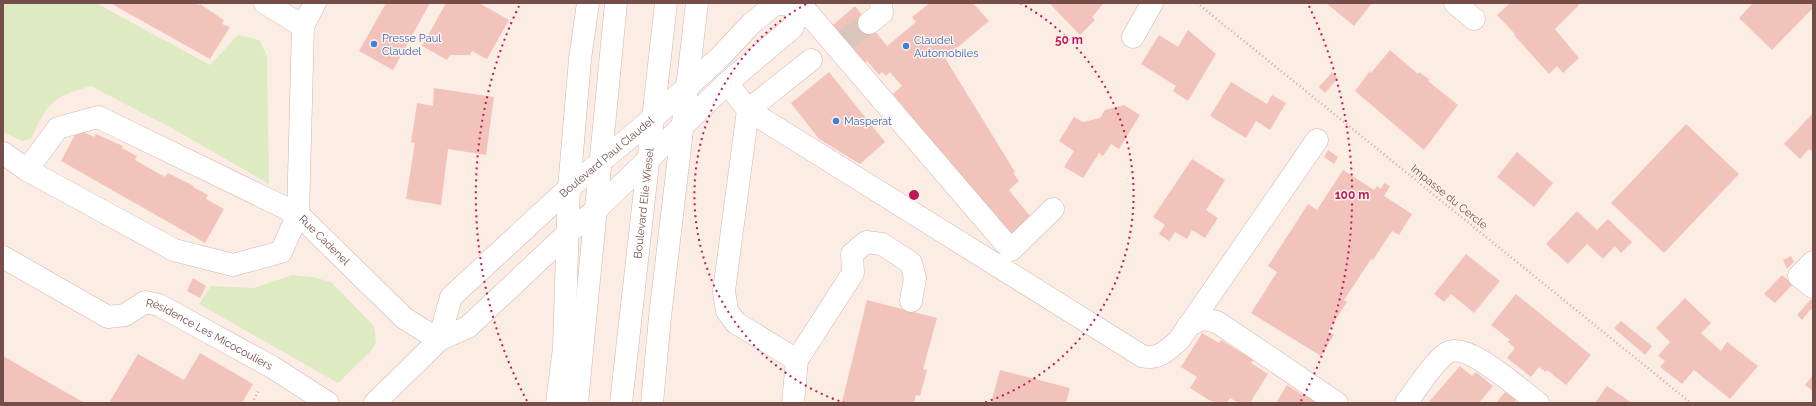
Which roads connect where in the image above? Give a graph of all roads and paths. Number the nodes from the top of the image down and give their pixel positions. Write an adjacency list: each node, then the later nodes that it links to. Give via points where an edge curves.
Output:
1 (265, 3): 14 (street)
2 (315, 3): 14 (street, Rue Cadenel)
3 (588, 3): 27 (street, via 580,59)
4 (616, 3): 25 (street)
5 (666, 3): 20 (street, Boulevard Elie Wiesel)
6 (697, 3): 18 (street)
7 (881, 3): 13 (street, via 882,13)
8 (1152, 3): 15 (street)
9 (1197, 3): 49 (path, Impasse du Cercle)
10 (1455, 3): 12 (street)
11 (802, 4): 17 (street, Boulevard Paul Claudel, via 792,28); 18 (street, Boulevard Paul Claudel, via 775,4 746,28 720,58); 28 (street, via 842,44 1011,250)
12 (1474, 18)
13 (869, 23)
14 (303, 26): 30 (street, Rue Cadenel)
15 (1133, 37)
16 (811, 60): 19 (street)
17 (727, 83): 19 (street); 21 (street, Boulevard Paul Claudel)
18 (688, 86): 20 (street, Boulevard Paul Claudel); 21 (street)
19 (748, 110): 36 (street, via 1142,356 1157,357 1167,351); 38 (street, via 724,291 728,311 736,323)
20 (652, 119): 24 (street, Boulevard Elie Wiesel); 25 (street, Boulevard Paul Claudel)
21 (684, 123): 24 (street, Boulevard Paul Claudel); 44 (street, via 660,310)
22 (1317, 140): 36 (street)
23 (3, 153): 26 (street)
24 (648, 158): 29 (street, Boulevard Paul Claudel); 43 (street, Boulevard Elie Wiesel)
25 (600, 161): 27 (street, Boulevard Paul Claudel); 29 (street)
26 (27, 170): 30 (street, via 58,128 98,117); 30 (street, via 174,250 233,265 281,252)
27 (569, 188): 31 (street); 37 (street, Boulevard Paul Claudel, via 451,297)
28 (1053, 209)
29 (596, 210): 31 (street, Boulevard Paul Claudel); 42 (street)
30 (298, 214): 37 (street, Rue Cadenel, via 404,318)
31 (569, 232): 37 (street, Boulevard Paul Claudel, via 468,327); 41 (street, via 564,348)
32 (3, 257): 39 (street, Résidence Les Micocouliers, via 108,317 125,315 145,302 159,304 272,367)
33 (1813, 262): 34 (street, via 1799,276)
34 (1813, 287)
35 (911, 301): 38 (street, via 915,278 911,263 882,244 866,242 852,254 853,273)
36 (1188, 326): 46 (street, via 1202,319 1217,322)
37 (439, 340): 40 (street, Boulevard Paul Claudel)
38 (797, 360): 45 (street)
39 (328, 403)
40 (375, 403)
41 (557, 403)
42 (577, 403)
43 (620, 403)
44 (652, 403)
45 (793, 403)
46 (1337, 403)
47 (1406, 403): 48 (street, via 1441,358 1448,351 1458,350 1477,357)
48 (1538, 403)
49 (1691, 403)

